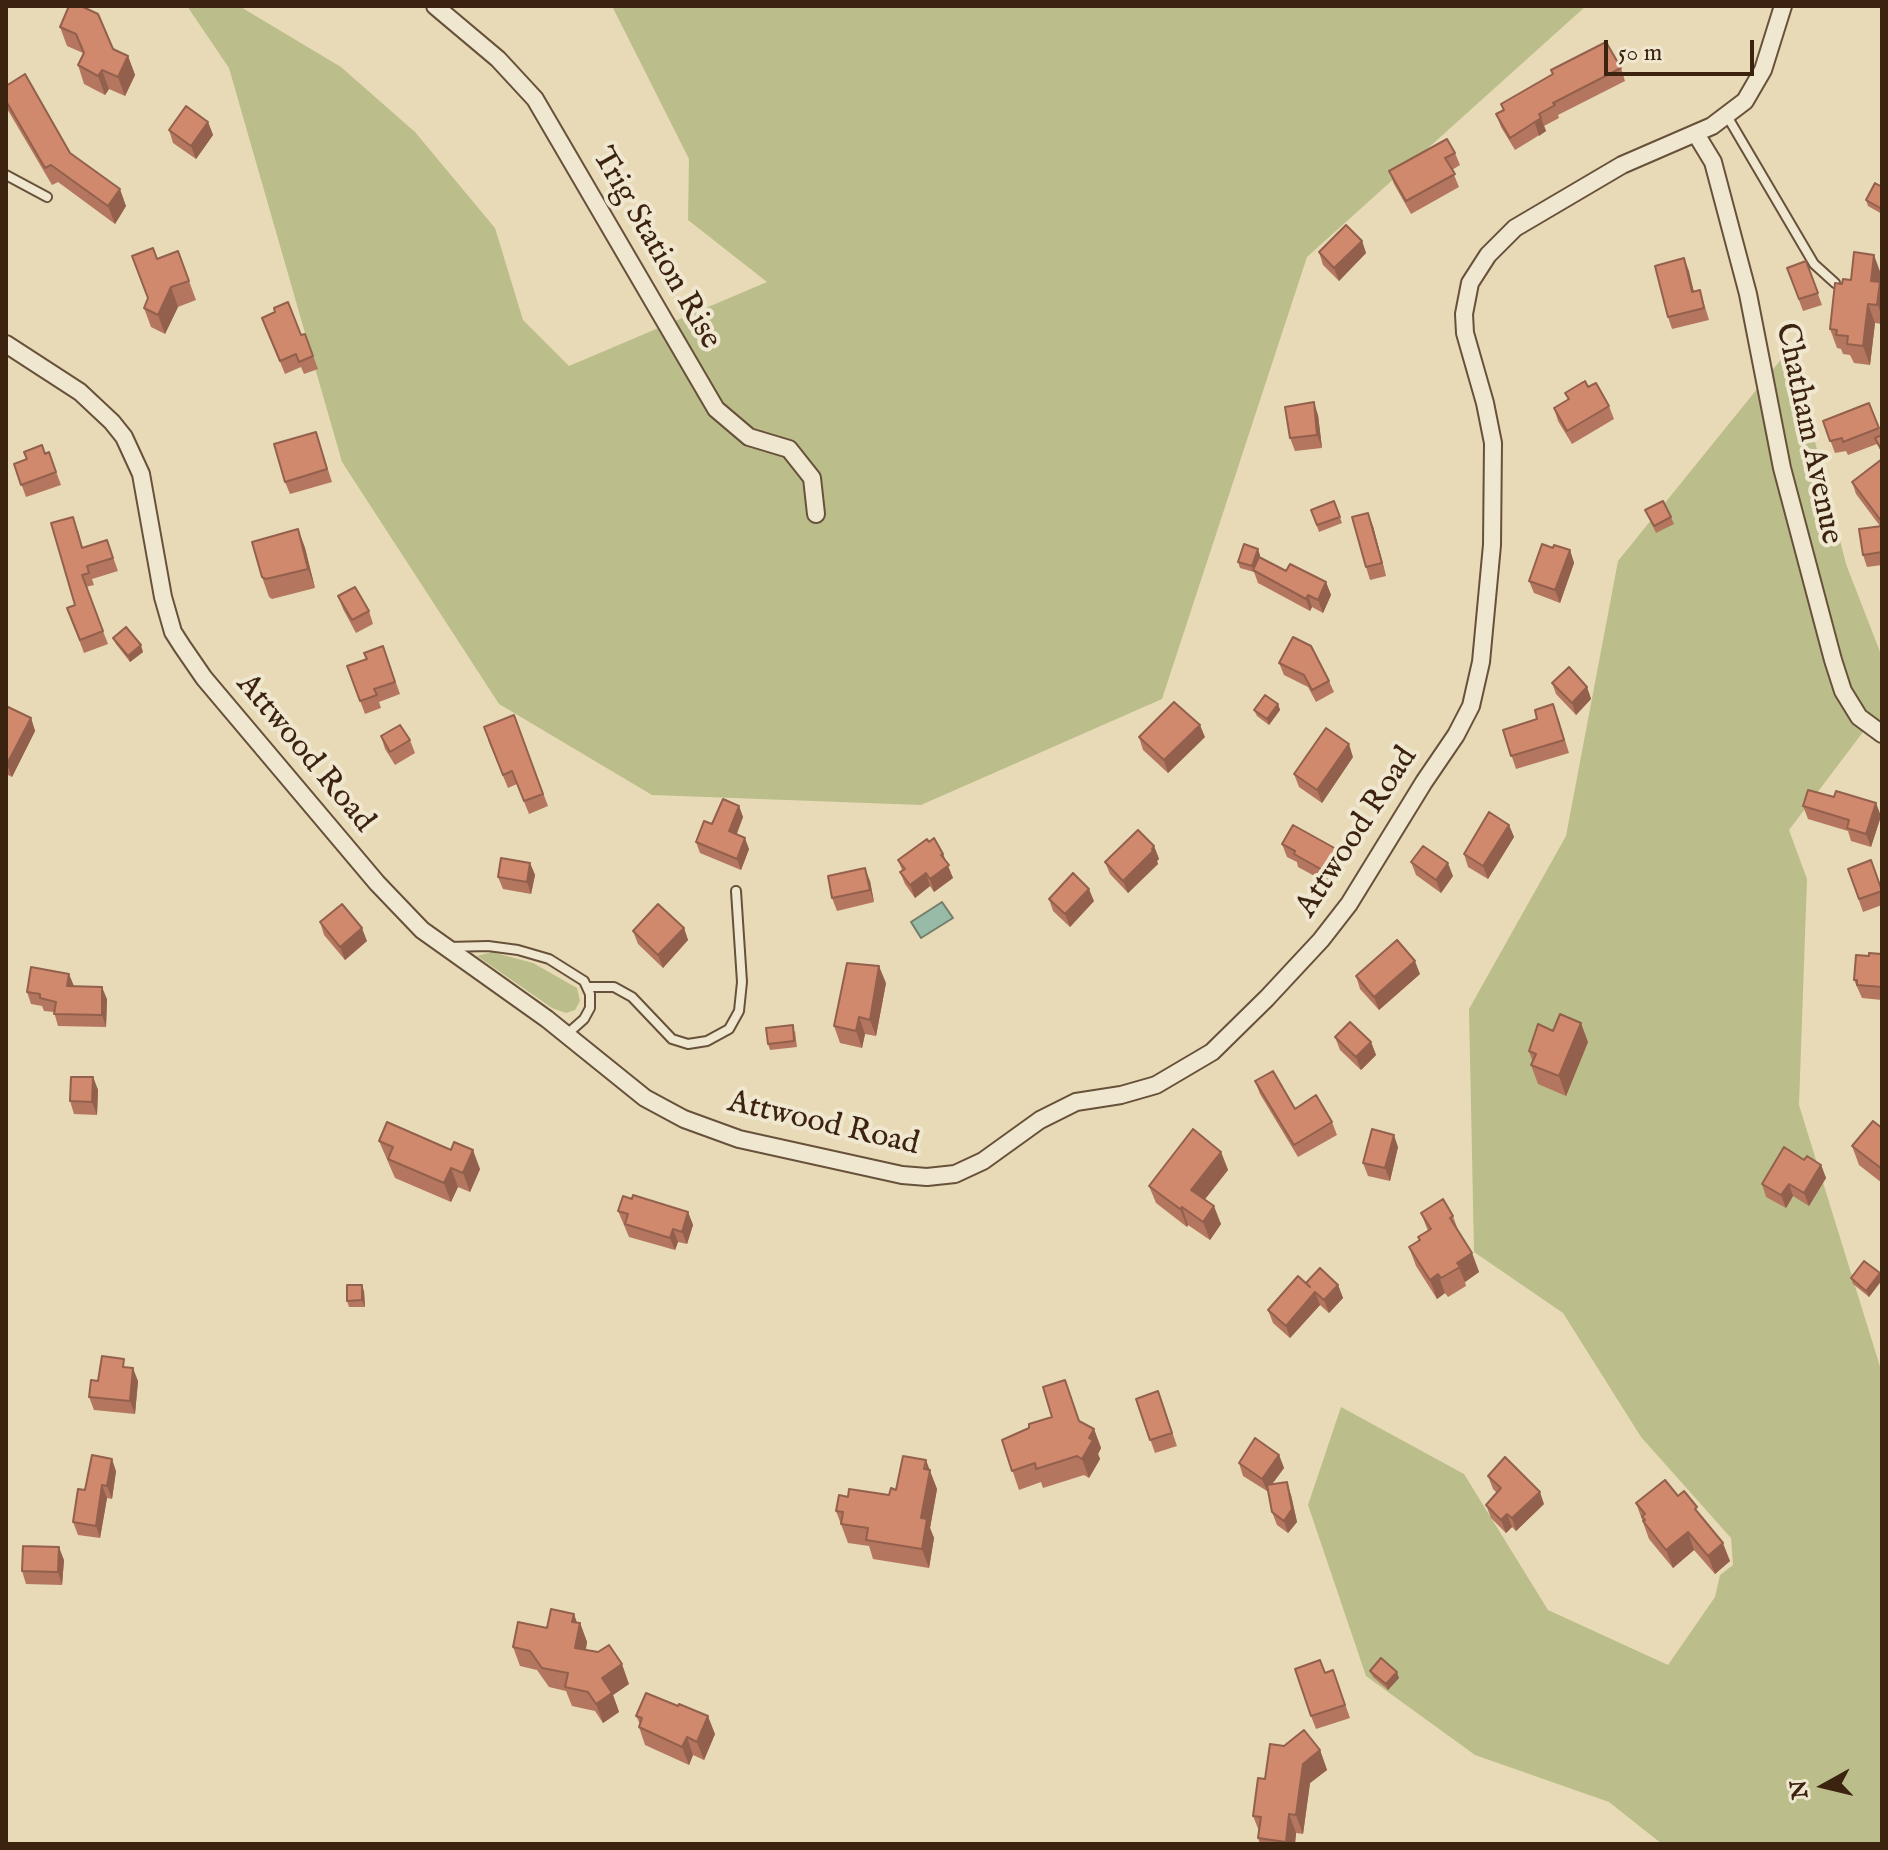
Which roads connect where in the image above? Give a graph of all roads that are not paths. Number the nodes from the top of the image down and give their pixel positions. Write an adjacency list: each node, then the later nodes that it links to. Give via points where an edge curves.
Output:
1 (435, 6): 9 (street, Trig Station Rise, via 498,59 535,99 716,409 749,437 789,449 812,478)
2 (1783, 6): 3 (street, Attwood Road, via 1755,87)
3 (1727, 116): 4 (street, Attwood Road); 7 (lane, via 1814,264)
4 (1696, 134): 10 (street, Chatham Avenue, via 1713,162 1745,280 1782,468 1833,660 1859,717); 14 (street, Attwood Road, via 1622,165 1515,228 1470,283 1465,333 1493,443 1492,545 1481,662 1471,706 1349,904 1289,975 1212,1052 1156,1085 1076,1102 1040,1120 983,1161 955,1174 927,1177 761,1144 699,1125 645,1098)
5 (6, 175): 6 (lane)
6 (47, 197)
7 (1835, 283)
8 (6, 344): 12 (street, Attwood Road, via 80,392 124,437 141,474 173,632 204,678 377,883)
9 (816, 514)
10 (1882, 734)
11 (736, 891): 13 (lane, via 742,982 739,1011 729,1029 688,1044 672,1039 632,997 614,987)
12 (443, 947): 13 (lane, via 488,946 527,953 565,967); 14 (street, Attwood Road)
13 (588, 987): 14 (lane, via 590,1008)
14 (566, 1035)

